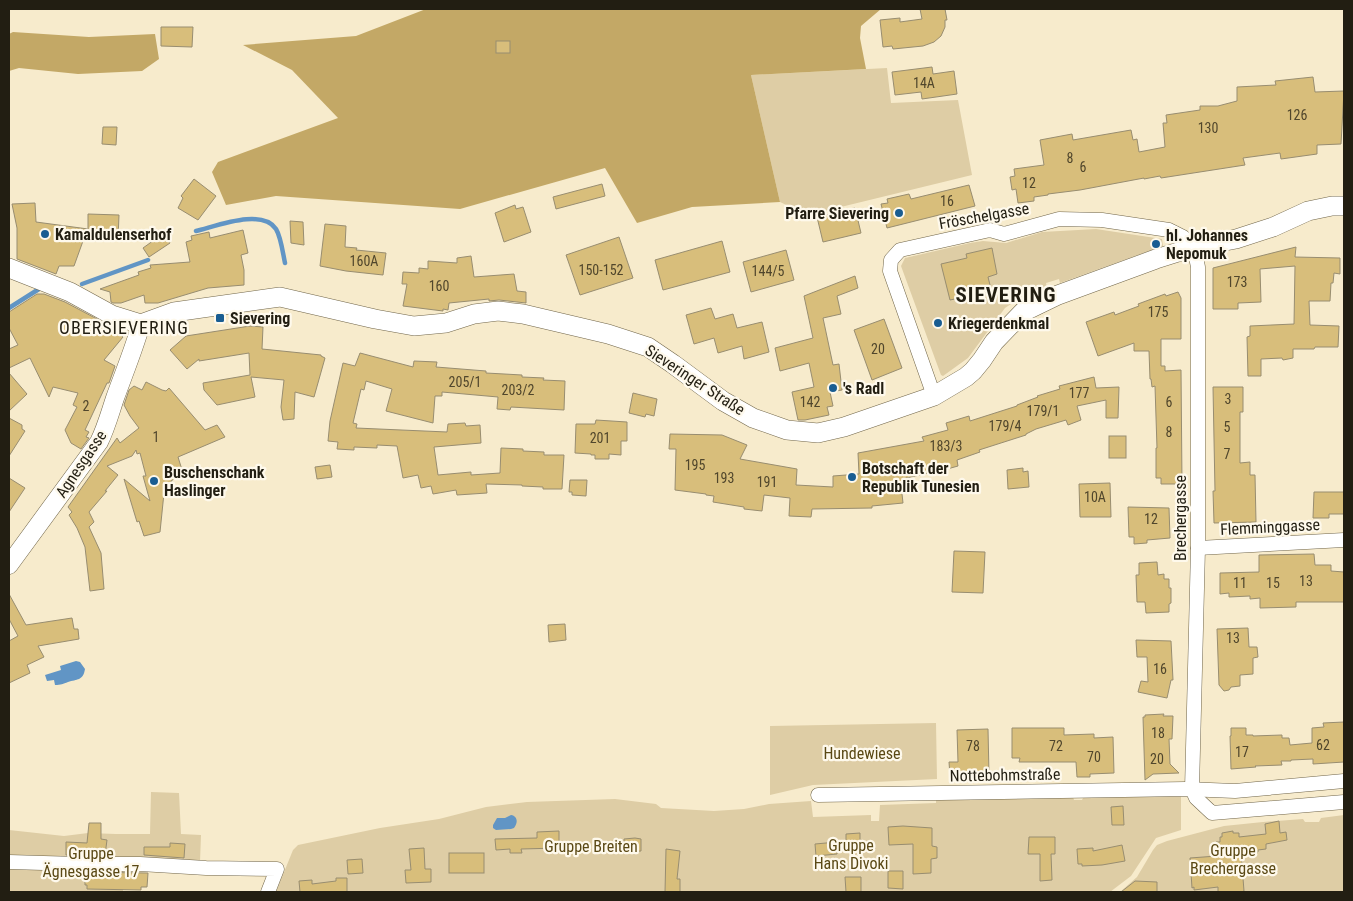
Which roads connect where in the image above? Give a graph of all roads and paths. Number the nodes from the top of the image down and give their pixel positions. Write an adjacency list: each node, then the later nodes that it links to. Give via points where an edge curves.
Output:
1 (1344, 206): 2 (main road, Sieveringer Straße, via 1308,212 1236,239)
2 (1194, 247): 5 (main road, Sieveringer Straße, via 1058,295 1023,312 994,342 973,371); 5 (street, Fröschelgasse, via 1169,230 1102,220 1059,219 1004,234 990,230 900,250 891,260 890,271); 7 (street, Brechergasse, via 1198,267)
3 (9, 268): 4 (main road)
4 (141, 324): 5 (main road, Sieveringer Straße, via 174,312 280,297 414,326 446,323 498,311 523,314 648,347 723,401 753,418 787,430 818,433); 8 (street, Agnesgasse, via 99,442)
5 (934, 396)
6 (1344, 540): 7 (street, Flemminggasse)
7 (1198, 548): 10 (street, Brechergasse)
8 (9, 566)
9 (1344, 781): 10 (street, Nottebohmstraße, via 1235,791)
10 (1192, 789): 11 (street, Nottebohmstraße); 12 (street, via 1196,798 1212,813)
11 (818, 795)
12 (1344, 802)
13 (9, 862): 14 (street, via 277,870)
14 (268, 892)

